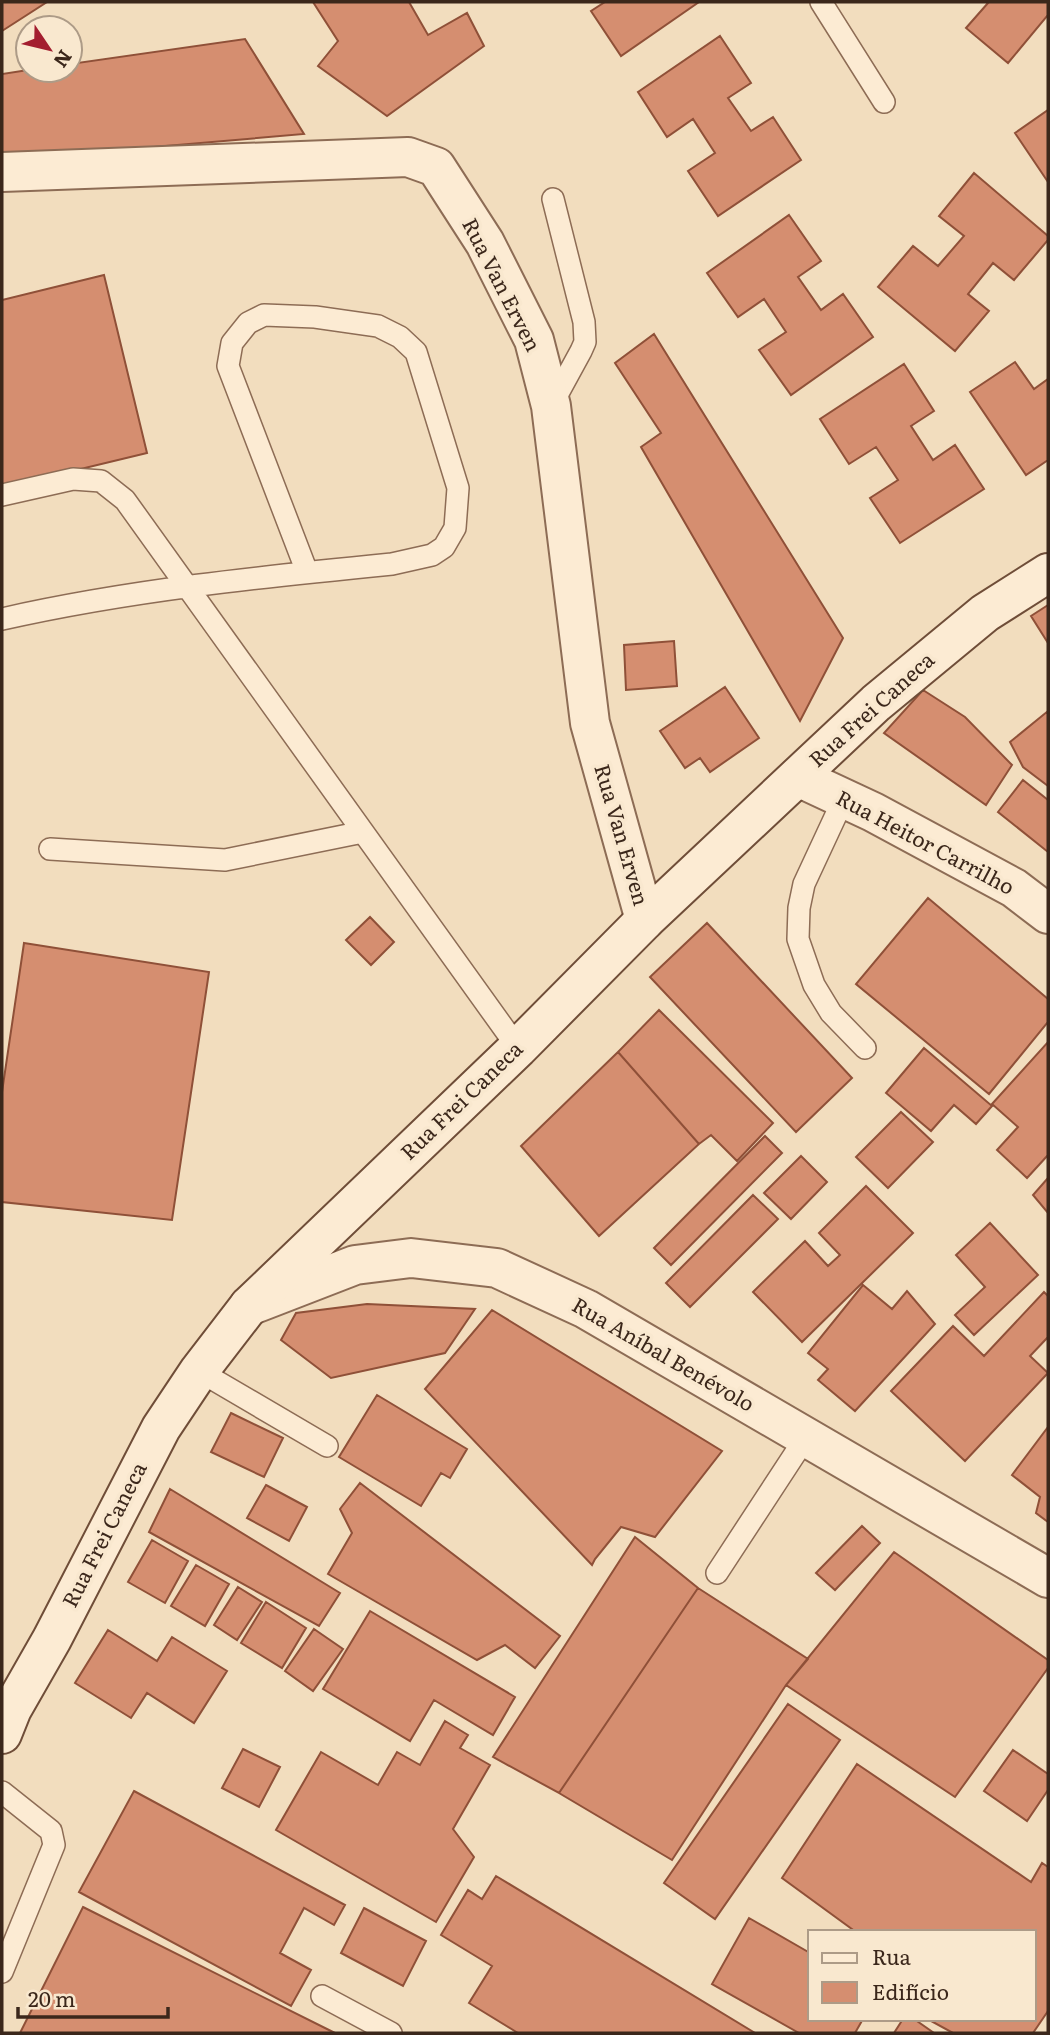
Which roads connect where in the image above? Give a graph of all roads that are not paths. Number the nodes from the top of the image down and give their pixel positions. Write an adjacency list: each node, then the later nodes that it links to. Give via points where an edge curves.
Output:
1 (821, 2): 2 (lane)
2 (884, 102)
3 (2, 172): 5 (street, Rua Van Erven, via 408,157 436,167 485,243 534,340)
4 (553, 199): 5 (lane, via 585,342)
5 (551, 406): 16 (street, Rua Van Erven, via 590,723)
6 (2, 495): 9 (lane, via 73,480 101,481 125,500)
7 (307, 572): 7 (lane, via 432,555 444,547 456,528 458,488 416,352 400,337 378,326 264,315 248,323 232,343 229,366); 9 (lane)
8 (1048, 573): 11 (street, Rua Frei Caneca, via 985,613 876,703)
9 (186, 586): 10 (lane); 13 (lane)
10 (2, 619)
11 (798, 777): 12 (street, Rua Heitor Carrilho); 16 (street, Rua Frei Caneca)
12 (844, 798): 15 (street, Rua Heitor Carrilho, via 1014,888); 18 (lane, via 804,884 798,939 814,985 831,1013)
13 (363, 832): 14 (lane, via 225,860); 17 (lane)
14 (50, 849)
15 (1048, 914)
16 (645, 920): 17 (street, Rua Frei Caneca)
17 (517, 1048): 19 (street, Rua Frei Caneca)
18 (866, 1048)
19 (249, 1306): 20 (street, Rua Frei Caneca); 21 (street, Rua Aníbal Benévolo, via 355,1265 411,1258 497,1268 586,1309)
20 (199, 1371): 22 (lane); 25 (street, Rua Frei Caneca, via 161,1429 52,1639)
21 (806, 1437): 23 (lane); 24 (street, Rua Aníbal Benévolo)
22 (327, 1446)
23 (717, 1573)
24 (1048, 1578)
25 (5, 1715)
26 (2, 1792): 27 (lane, via 51,1830 54,1845)
27 (2, 1972)
28 (322, 1996): 29 (lane)
29 (391, 2033)

